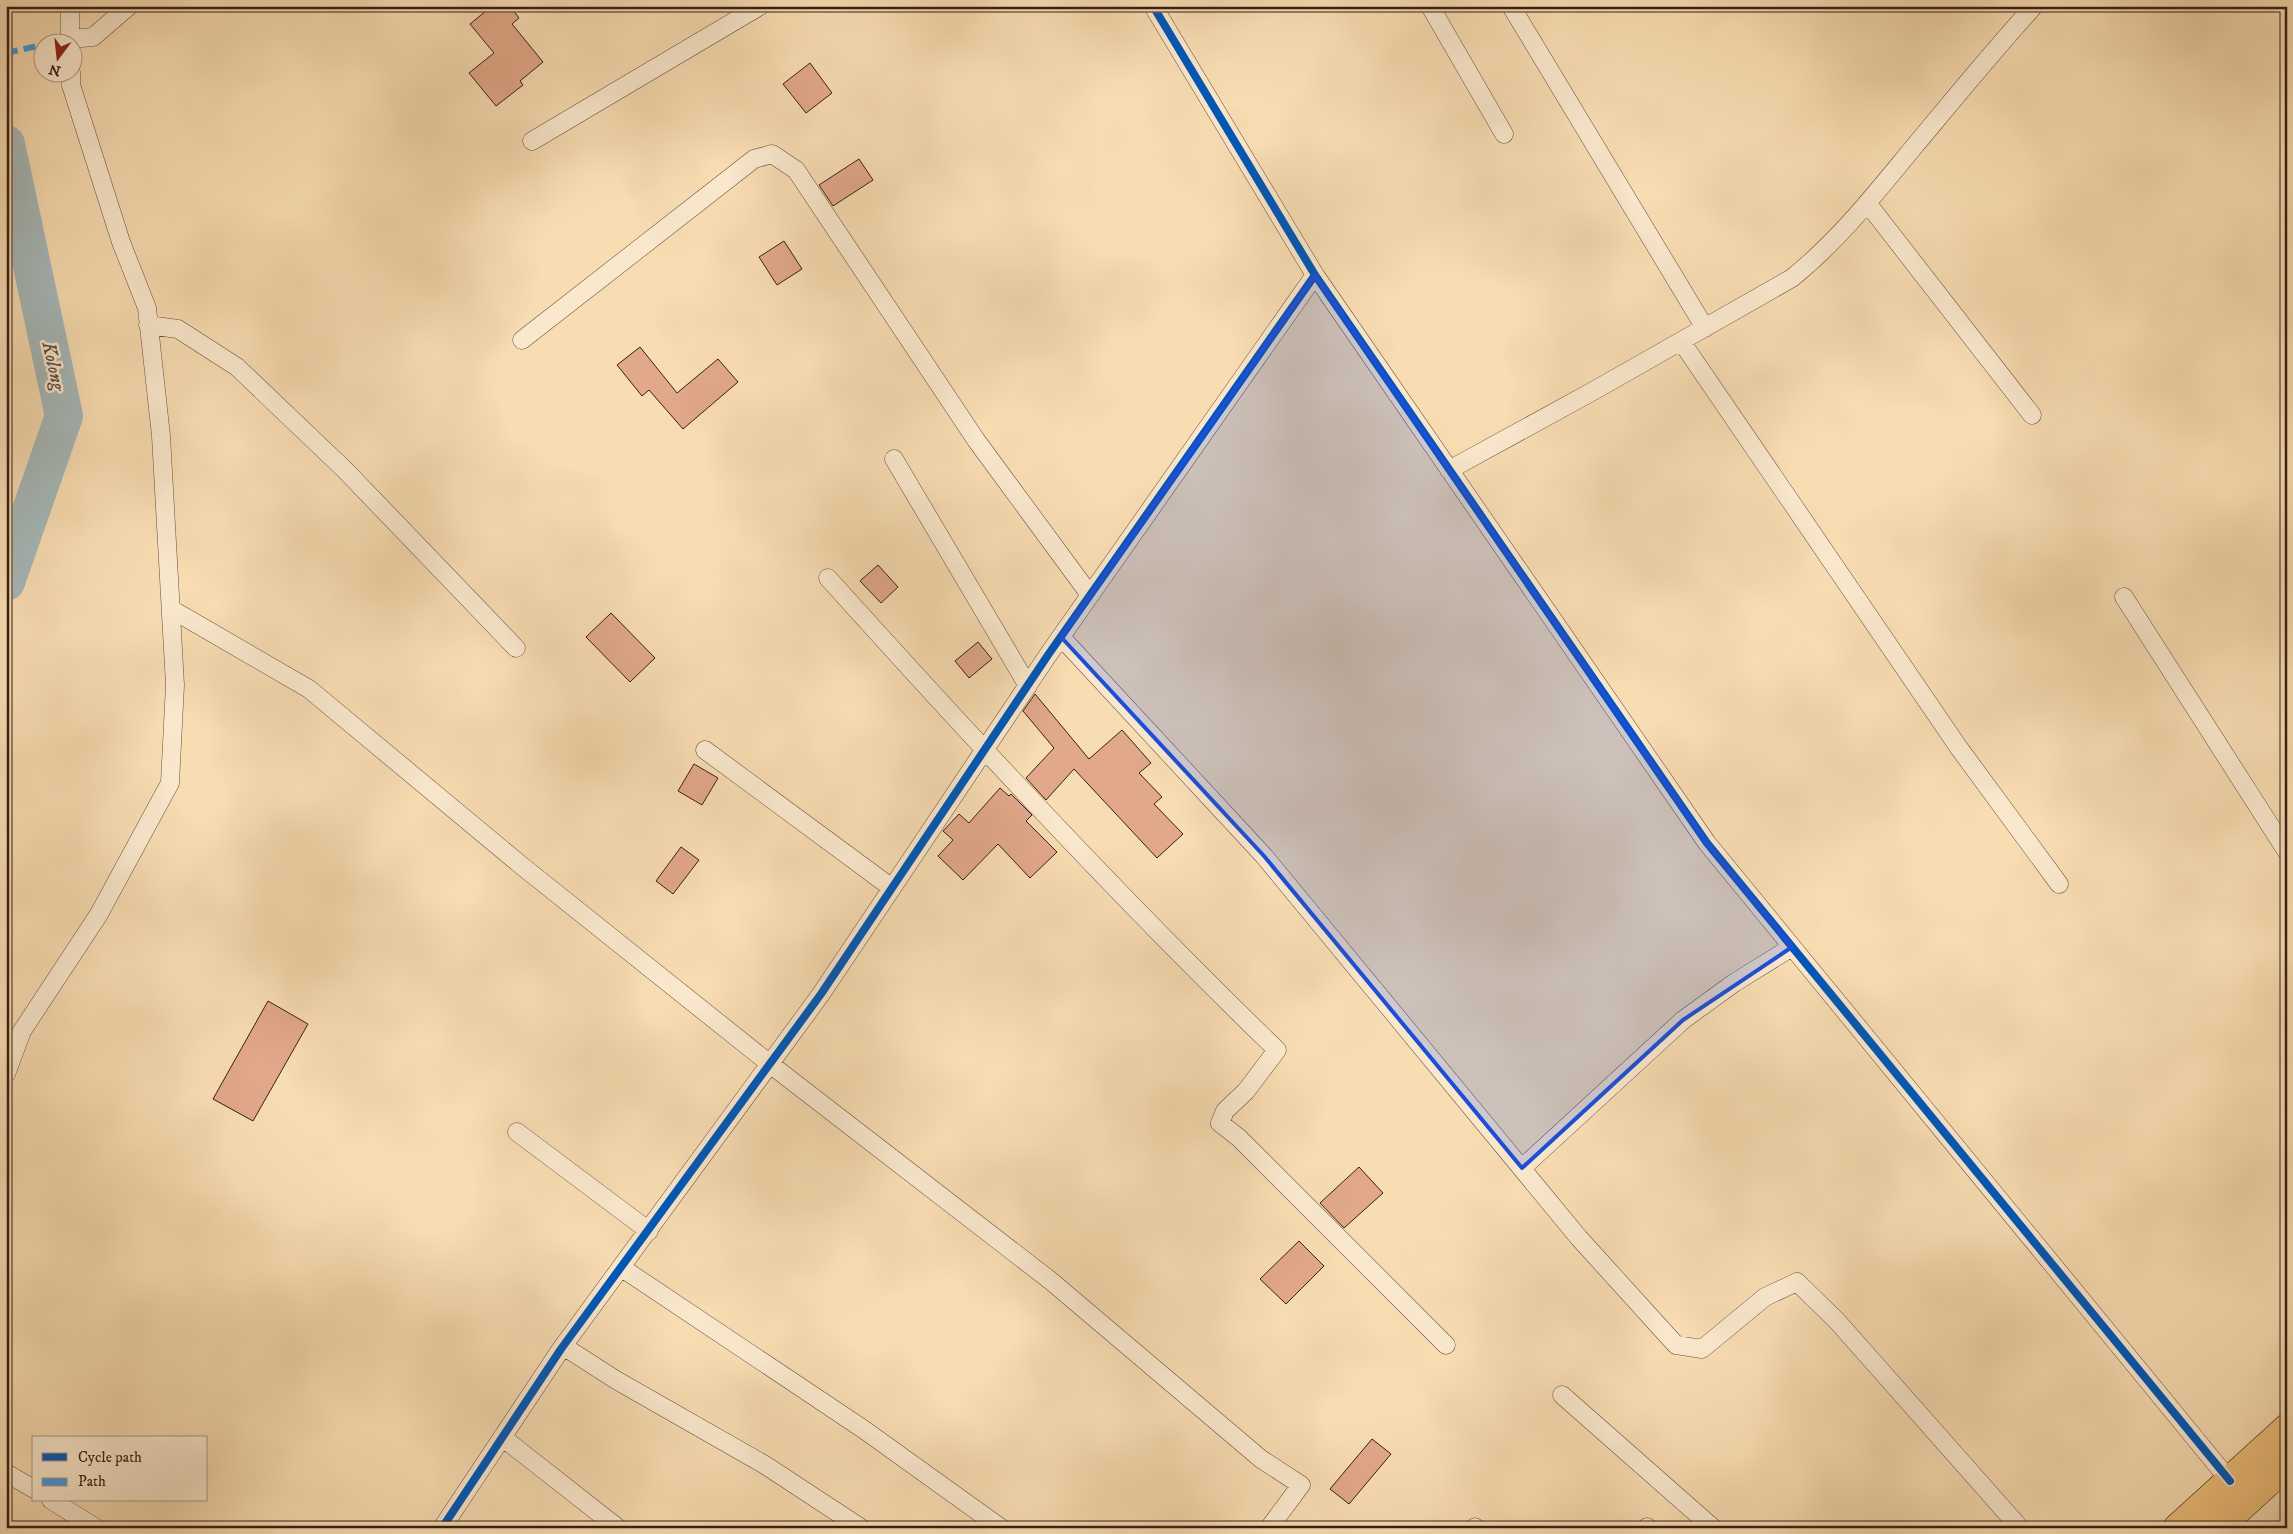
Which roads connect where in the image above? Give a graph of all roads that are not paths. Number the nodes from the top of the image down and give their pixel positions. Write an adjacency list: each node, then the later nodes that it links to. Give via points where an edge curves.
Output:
1 (70, 6): 8 (street)
2 (129, 6): 9 (street, via 93,37)
3 (760, 6): 12 (street)
4 (1153, 6): 14 (street)
5 (1430, 6): 11 (street)
6 (1511, 6): 16 (street)
7 (2030, 8): 13 (street)
8 (70, 32)
9 (82, 39)
10 (71, 82): 15 (street, via 121,242 147,308)
11 (1504, 134)
12 (532, 141)
13 (1868, 204): 16 (street, via 1817,258 1792,278); 19 (street)
14 (1315, 275): 21 (street); 23 (street)
15 (148, 325): 25 (street, via 161,436); 27 (street, via 178,329 238,367 345,470)
16 (1705, 328): 18 (street)
17 (522, 340): 23 (street, via 754,159 772,154 796,170 976,440)
18 (1681, 342): 21 (street); 32 (street, via 1959,748)
19 (2032, 415)
20 (894, 459): 28 (street)
21 (1449, 470): 34 (street, via 1707,843)
22 (828, 578): 30 (street)
23 (1090, 594): 26 (street)
24 (2124, 597): 31 (street)
25 (171, 609): 35 (street, via 309,689 522,866); 36 (street, via 175,685 170,783 99,914 22,1031)
26 (1061, 637): 28 (street); 38 (street, via 1264,856)
27 (516, 648)
28 (1028, 686): 30 (street)
29 (705, 750): 33 (street)
30 (984, 751): 33 (street); 41 (street, via 1277,1050 1246,1091 1225,1111 1220,1123 1246,1145)
31 (2287, 852)
32 (2059, 884)
33 (892, 888): 35 (street)
34 (1792, 947): 38 (street, via 1683,1020); 49 (street)
35 (770, 1064): 39 (street); 57 (street, via 1051,1281 1261,1459 1301,1485)
36 (6, 1074)
37 (516, 1132): 39 (street)
38 (1522, 1168): 59 (street, via 1579,1238 1676,1345 1702,1349 1765,1297 1797,1282 1836,1320)
39 (649, 1231): 40 (street)
40 (622, 1268): 42 (street); 56 (street, via 863,1429)
41 (1446, 1345)
42 (563, 1346): 45 (street); 55 (street, via 765,1465)
43 (1562, 1395): 58 (street)
44 (2287, 1428): 49 (main road)
45 (502, 1437): 53 (street); 54 (street)
46 (2287, 1465): 51 (main road)
47 (6, 1472): 48 (street)
48 (32, 1488)
49 (2222, 1488): 51 (street); 60 (main road)
50 (54, 1502): 52 (street)
51 (2229, 1524)
52 (96, 1528)
53 (442, 1528)
54 (618, 1528)
55 (861, 1528)
56 (1001, 1528)
57 (1269, 1528)
58 (1713, 1528)
59 (2020, 1528)
60 (2177, 1528)

